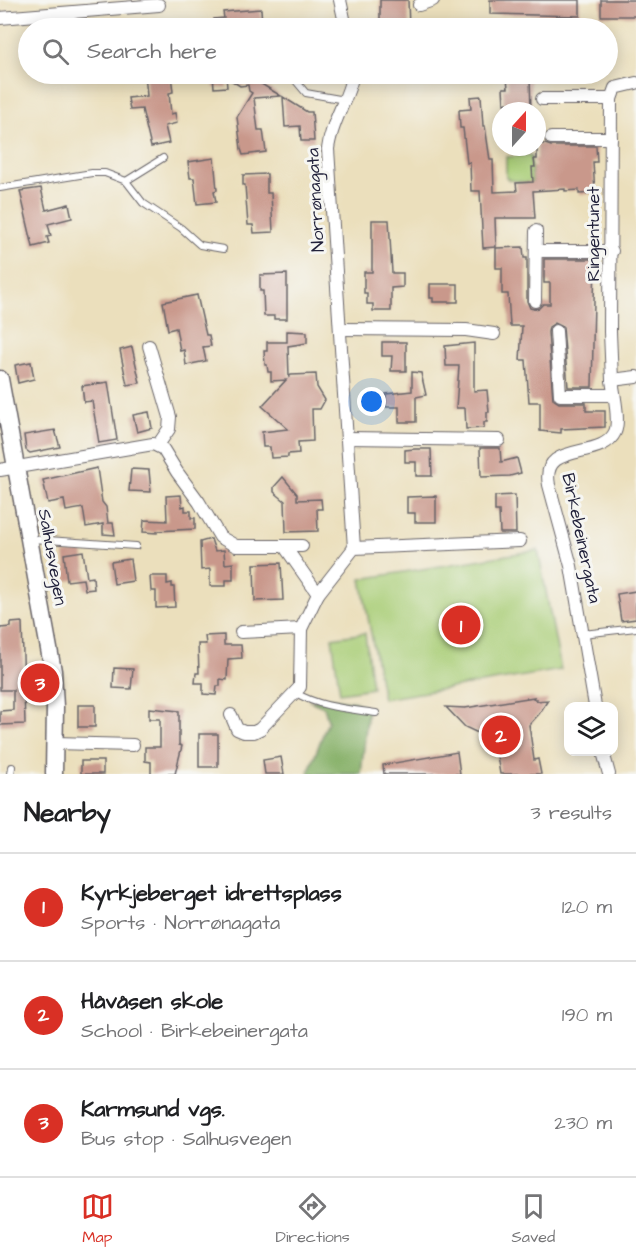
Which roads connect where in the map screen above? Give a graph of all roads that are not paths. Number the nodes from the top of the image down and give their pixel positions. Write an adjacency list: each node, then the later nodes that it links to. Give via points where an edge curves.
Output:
1 (340, 0): 6 (street)
2 (433, 0): 4 (street)
3 (159, 5): 5 (street)
4 (419, 5)
5 (0, 18)
6 (344, 18)
7 (636, 83): 10 (street)
8 (298, 84): 12 (lane, via 306,93)
9 (350, 84): 12 (street, Norrønagata)
10 (613, 94): 11 (street); 14 (street, Ringentunet)
11 (542, 99)
12 (345, 100): 23 (street, Norrønagata, via 328,149)
13 (551, 138): 14 (street)
14 (611, 138): 21 (street, Ringentunet)
15 (163, 158): 16 (lane)
16 (126, 181): 17 (lane, via 92,173); 19 (lane, via 143,203 200,245)
17 (0, 188)
18 (536, 231): 20 (street)
19 (223, 249)
20 (536, 251): 21 (street); 22 (street)
21 (612, 251): 29 (street, Ringentunet)
22 (536, 301)
23 (341, 329): 25 (street, via 466,330); 32 (street, Norrønagata)
24 (556, 331): 30 (street, via 560,395)
25 (494, 334)
26 (149, 346): 34 (street, via 170,417 169,429)
27 (636, 377): 29 (street)
28 (0, 379): 35 (main road, Salhusvegen)
29 (612, 380): 30 (street, Ringentunet)
30 (614, 395): 31 (street, Ringentunet)
31 (617, 421): 46 (street, Birkebeinergata, via 615,434 608,441 559,457 548,472)
32 (347, 438): 33 (street); 41 (street, Norrønagata)
33 (499, 440)
34 (158, 445): 35 (street); 40 (street, via 220,537 236,546)
35 (8, 469): 36 (main road, Salhusvegen)
36 (29, 538): 38 (lane); 51 (main road, Salhusvegen, via 53,671)
37 (520, 541): 41 (street)
38 (136, 546)
39 (302, 546): 40 (street)
40 (285, 547): 42 (street)
41 (354, 548): 42 (street)
42 (318, 594): 44 (street)
43 (636, 628): 46 (lane)
44 (301, 629): 45 (street); 47 (street, via 301,679)
45 (241, 632)
46 (583, 634): 48 (street, Birkebeinergata)
47 (296, 693): 49 (lane, via 324,704); 50 (street, via 255,732 237,729)
48 (594, 702)
49 (376, 712)
50 (231, 715)
51 (55, 743): 52 (street); 54 (main road, Salhusvegen)
52 (133, 745)
53 (604, 756): 55 (street)
54 (54, 774)
55 (609, 774)

